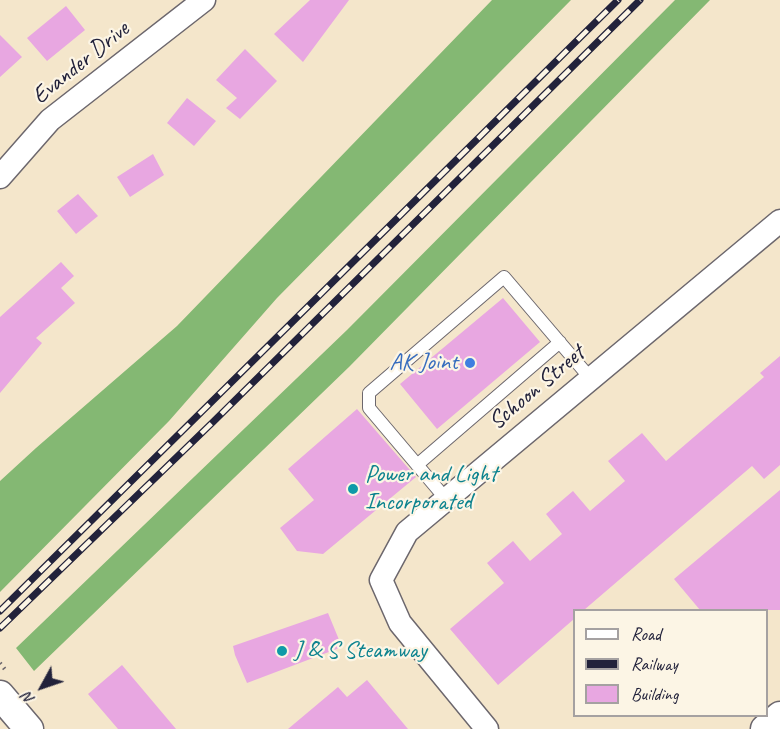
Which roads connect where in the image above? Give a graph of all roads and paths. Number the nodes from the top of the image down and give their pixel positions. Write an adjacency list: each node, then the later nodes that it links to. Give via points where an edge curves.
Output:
1 (204, 0): 2 (street, Evander Drive, via 50,120)
2 (0, 177)
3 (780, 221): 5 (street, Schoon Street)
4 (560, 342): 5 (lane); 6 (lane); 6 (lane, via 504,277 477,300 369,393 369,408)
5 (591, 379): 7 (street, Schoon Street)
6 (417, 465): 7 (lane)
7 (446, 499): 11 (street, Schoon Street, via 407,532 381,580 400,623)
8 (0, 695): 10 (street)
9 (780, 716): 12 (street)
10 (29, 729)
11 (488, 729)
12 (765, 729)

